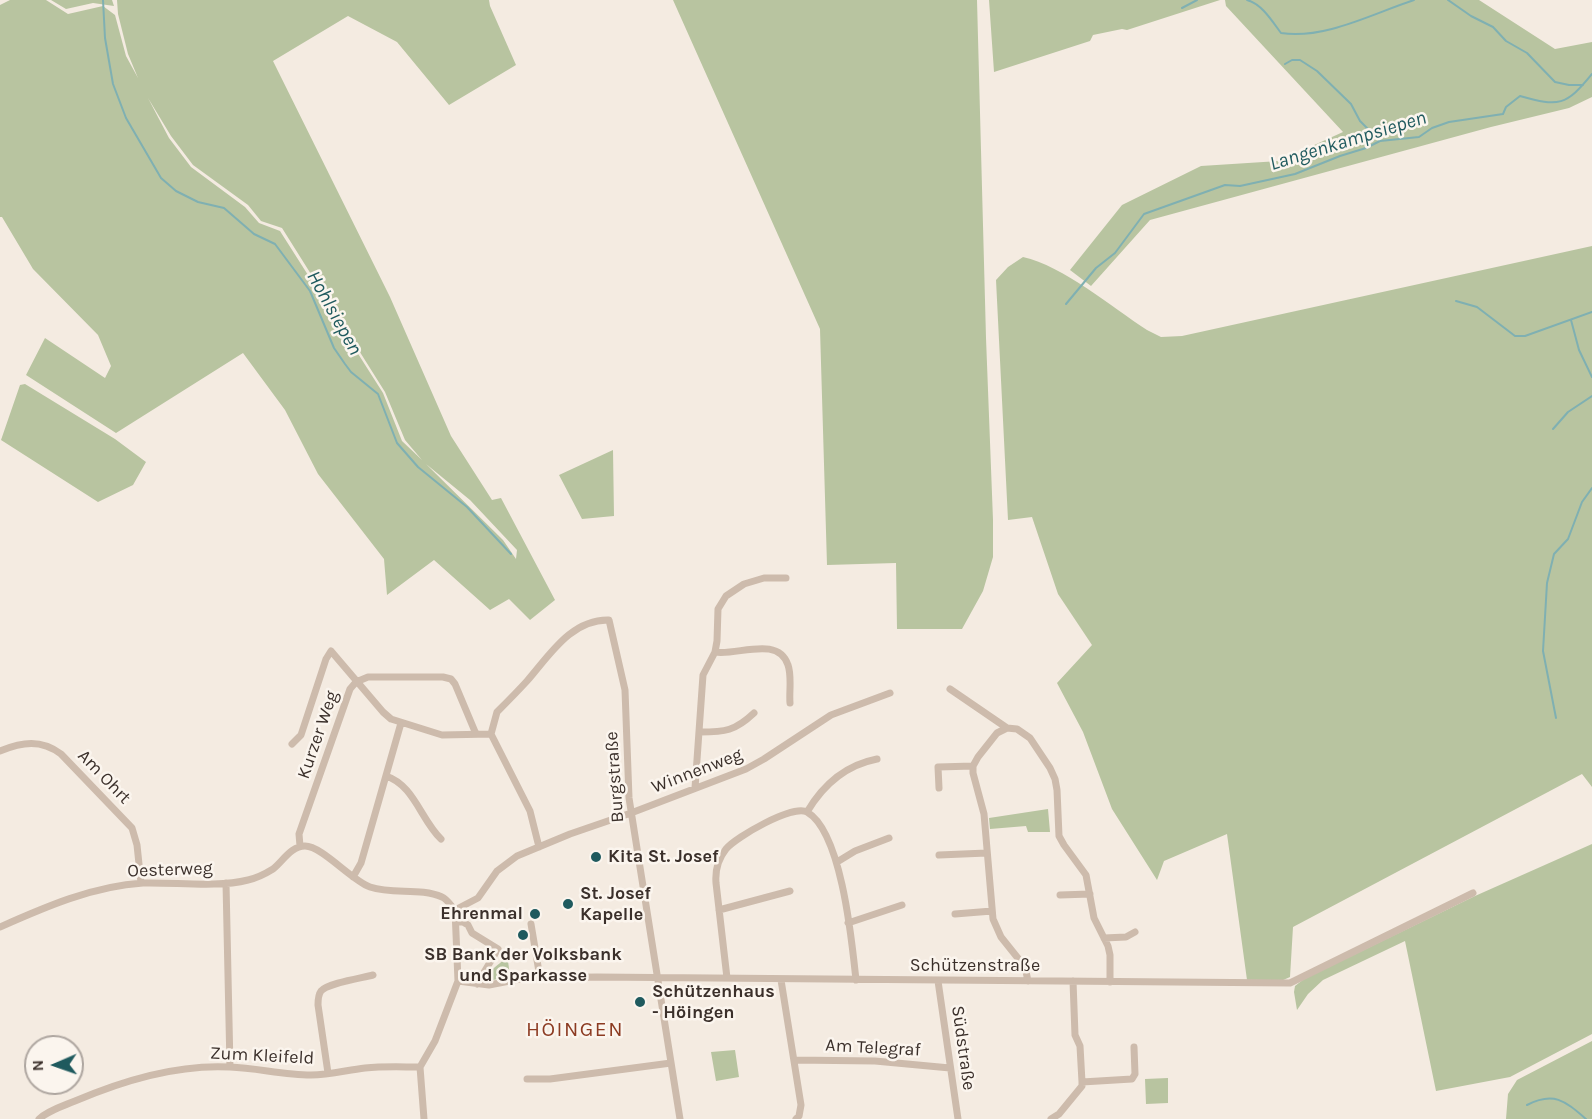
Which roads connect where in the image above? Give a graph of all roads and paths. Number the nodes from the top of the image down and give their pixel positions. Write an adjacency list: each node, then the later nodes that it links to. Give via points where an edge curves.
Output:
1 (786, 578): 2 (street, via 753,581 726,596 717,614)
2 (715, 652): 6 (street, via 769,648 780,652 788,665); 10 (street, via 703,675)
3 (357, 682): 8 (street, via 387,716); 11 (street, Kurzer Weg, via 368,677 451,679); 13 (street, via 331,651 301,735); 24 (street, Kurzer Weg, via 350,689 299,834)
4 (950, 689): 9 (street)
5 (890, 693): 18 (street, Winnenweg, via 831,715 755,765)
6 (790, 703)
7 (754, 713): 10 (street, via 731,730)
8 (402, 723): 11 (street, via 442,735); 17 (street)
9 (1007, 728): 16 (street, via 997,733); 34 (street, via 1017,729 1030,738 1050,768 1057,790 1059,836 1084,870)
10 (700, 732): 18 (street)
11 (476, 734): 12 (street)
12 (491, 734): 21 (street, Burgstraße, via 497,712 568,634 586,624 609,620 625,690); 25 (street, via 530,812)
13 (292, 744)
14 (0, 751): 30 (street, Am Ohrt, via 29,742 47,745 61,754 132,828)
15 (877, 759): 20 (street, via 846,770)
16 (973, 766): 19 (street, via 938,767); 26 (street, via 984,814)
17 (386, 776): 23 (street, via 404,785); 29 (street, via 362,863)
18 (695, 788): 21 (street, Winnenweg)
19 (939, 788)
20 (807, 812): 28 (street, via 821,828); 38 (street, via 771,820 726,849 716,868)
21 (631, 813): 25 (street, Winnenweg); 49 (street, Burgstraße)
22 (889, 838): 28 (street)
23 (441, 839)
24 (300, 846): 29 (street, via 311,846); 31 (street, Oesterweg, via 265,874)
25 (539, 847): 37 (street, Winnenweg, via 509,861 478,898)
26 (987, 853): 27 (street); 39 (street)
27 (939, 855)
28 (837, 862): 42 (street)
29 (353, 877): 37 (street, via 376,889 443,897)
30 (141, 883): 31 (street, Oesterweg); 44 (street, Oesterweg, via 84,894)
31 (226, 883): 62 (street)
32 (790, 891): 38 (street)
33 (1473, 893): 57 (street, Schützenstraße, via 1290,983)
34 (1090, 894): 35 (street); 46 (street, via 1096,925)
35 (1060, 895)
36 (902, 905): 42 (street)
37 (455, 910): 41 (street)
38 (719, 910): 50 (street)
39 (992, 911): 40 (street); 55 (street, via 998,930 1024,967)
40 (955, 914)
41 (456, 922): 53 (street); 58 (street, via 468,925 472,933 498,949)
42 (848, 922): 52 (street)
43 (531, 924): 48 (street)
44 (0, 927)
45 (1135, 932): 46 (street, via 1126,937)
46 (1104, 938): 57 (street, via 1110,956)
47 (373, 975): 65 (street, via 325,987 319,994)
48 (540, 978): 49 (street, Schützenstraße); 58 (street, Schützenstraße, via 489,986)
49 (657, 978): 50 (street, Schützenstraße); 61 (street, Burgstraße)
50 (727, 978): 51 (street, Schützenstraße)
51 (781, 980): 52 (street, Schützenstraße); 60 (street)
52 (856, 980): 54 (street, Schützenstraße)
53 (458, 981): 58 (street, Schützenstraße); 63 (street, via 435,1041)
54 (938, 981): 55 (street, Schützenstraße); 64 (street, Südstraße)
55 (1028, 981): 56 (street, Schützenstraße)
56 (1073, 981): 57 (street, Schützenstraße); 67 (street)
57 (1110, 982)
58 (477, 984)
59 (1134, 1047): 67 (street, via 1132,1079)
60 (794, 1060): 64 (street, Am Telegraf, via 875,1061); 71 (street, via 801,1105)
61 (671, 1063): 66 (street); 70 (street, Burgstraße)
62 (230, 1067): 65 (street, Zum Kleifeld, via 296,1075); 68 (street, Zum Kleifeld, via 136,1078)
63 (420, 1067): 65 (street, Zum Kleifeld, via 365,1068); 69 (street)
64 (950, 1068): 72 (street, Südstraße)
65 (328, 1074)
66 (526, 1079)
67 (1082, 1082): 73 (street)
68 (39, 1119)
69 (424, 1119)
70 (680, 1119)
71 (796, 1119)
72 (958, 1119)
73 (1051, 1119)

